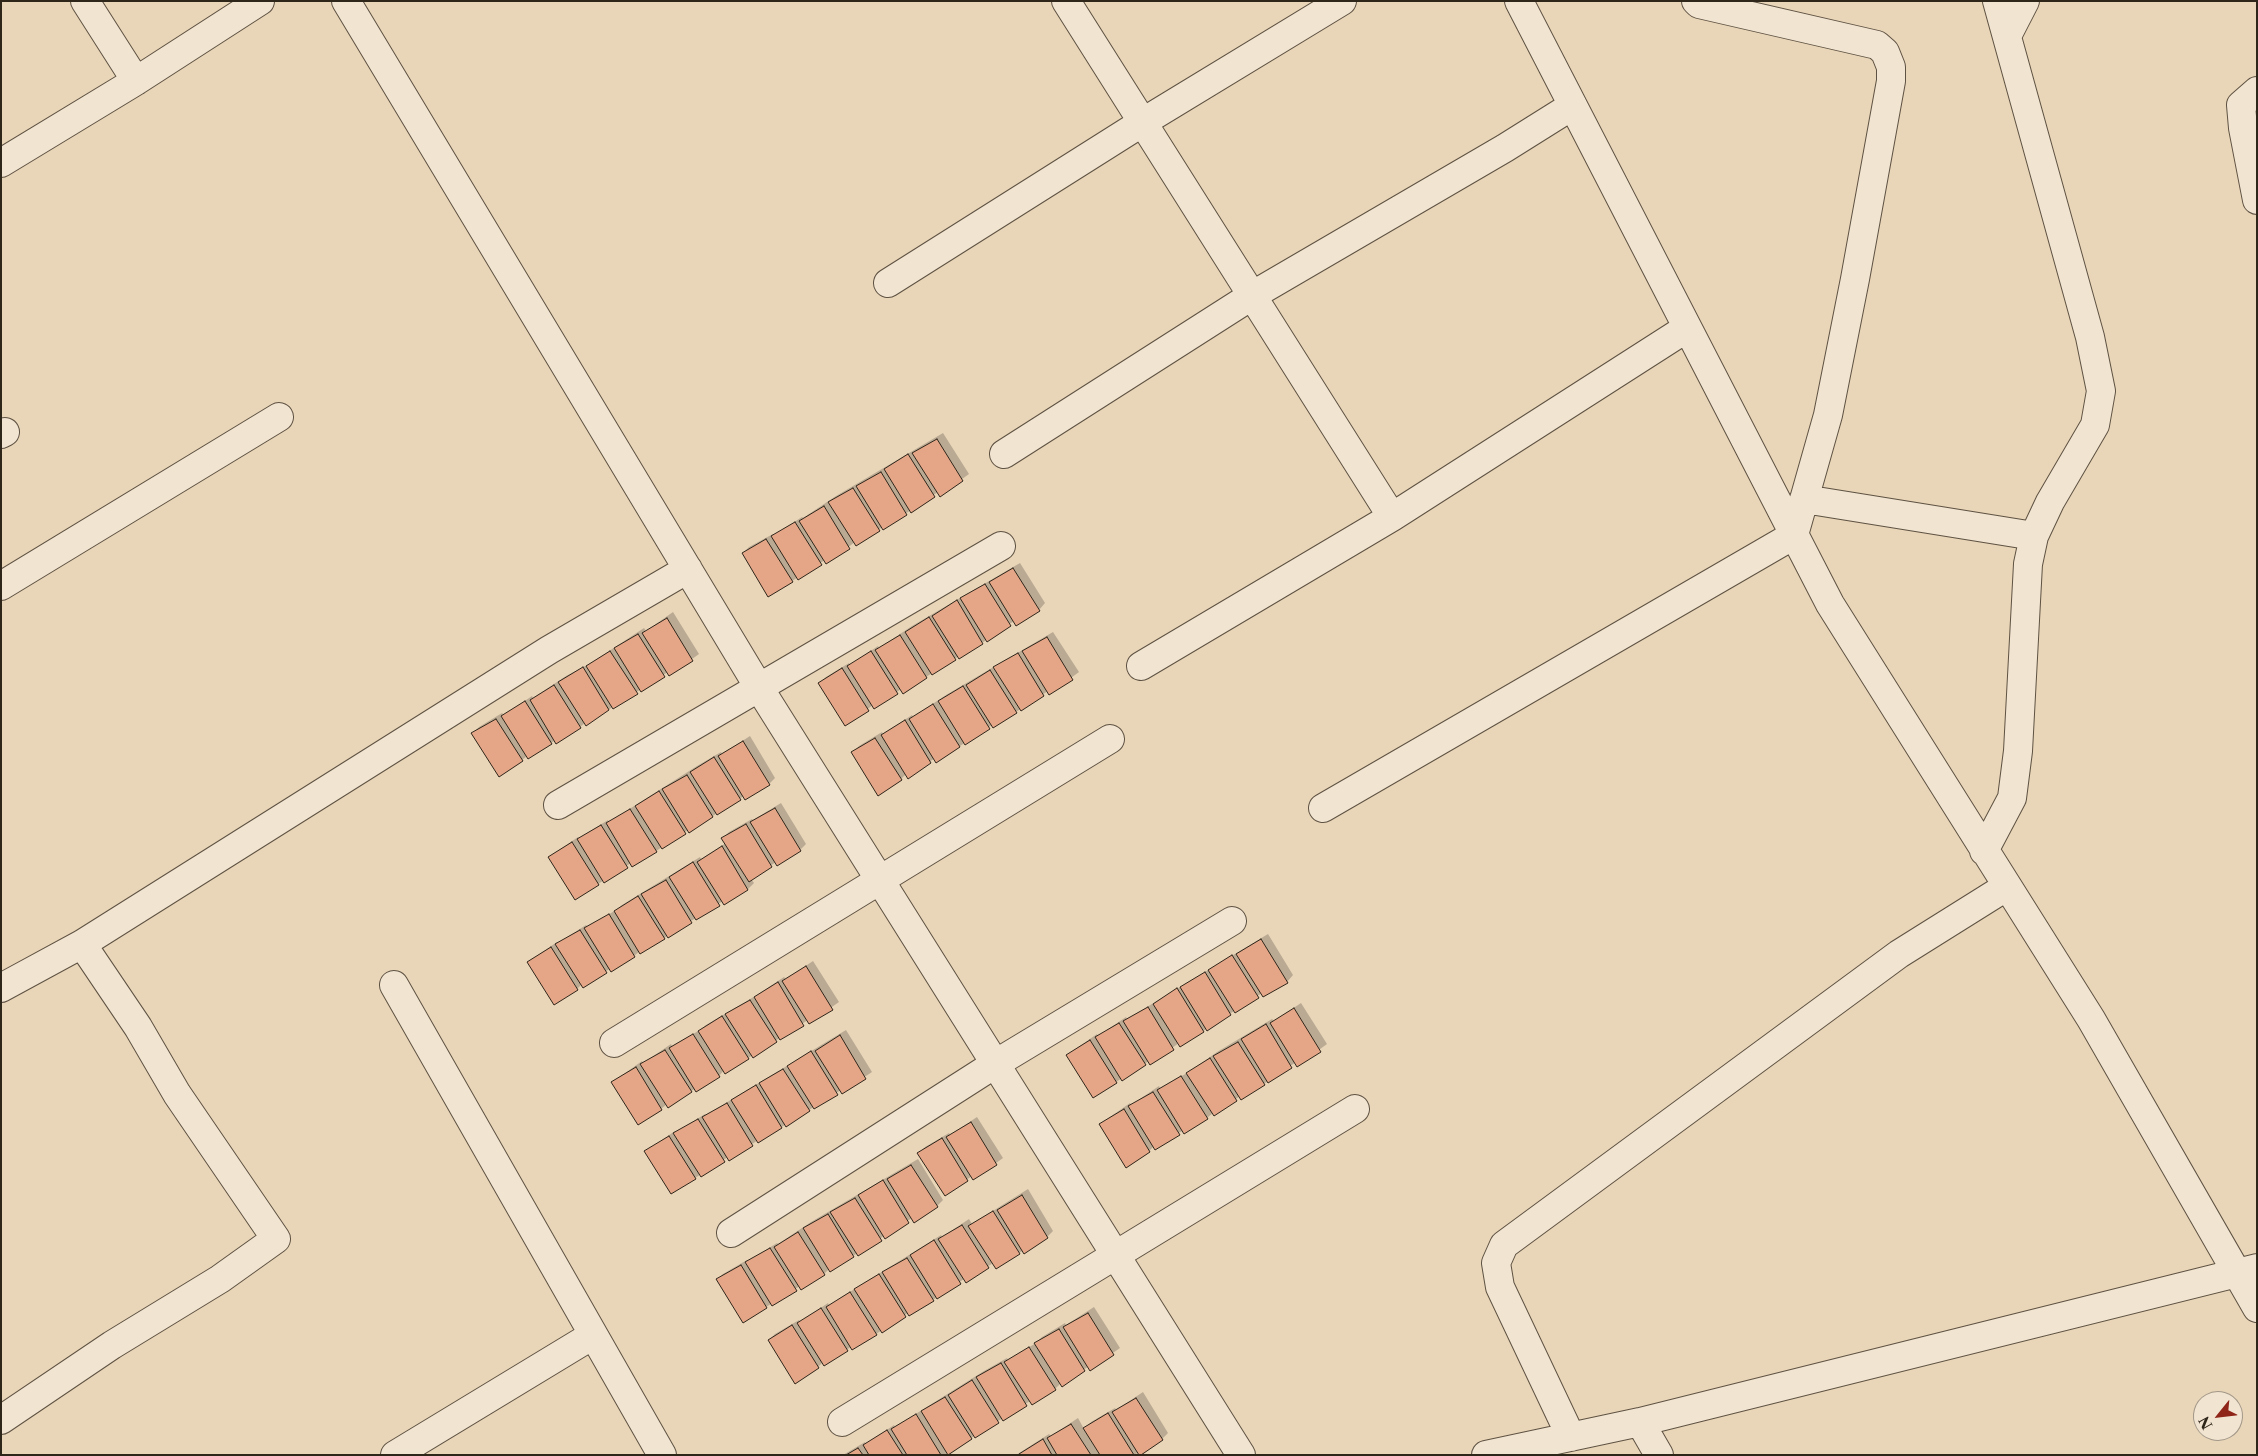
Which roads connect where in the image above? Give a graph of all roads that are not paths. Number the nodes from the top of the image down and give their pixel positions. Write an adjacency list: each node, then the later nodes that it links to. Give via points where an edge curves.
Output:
1 (85, 1): 11 (street)
2 (260, 1): 11 (street)
3 (346, 1): 27 (street)
4 (1066, 1): 14 (street)
5 (1342, 1): 14 (street)
6 (1519, 1): 13 (street)
7 (1696, 1): 22 (street, via 1877,45 1885,52 1891,67 1886,110 1834,387)
8 (1997, 1): 10 (street)
9 (2025, 1): 10 (street)
10 (2007, 36): 25 (street, via 2090,337 2101,391 2095,425)
11 (136, 81): 15 (street)
12 (2257, 91): 16 (street, via 2241,105)
13 (1572, 106): 18 (street); 19 (street)
14 (1143, 122): 17 (street); 18 (street)
15 (1, 162)
16 (2257, 200)
17 (888, 283)
18 (1253, 295): 21 (street); 23 (street)
19 (1687, 328): 23 (street); 24 (street)
20 (279, 417): 28 (street)
21 (1004, 454)
22 (1804, 499): 24 (street); 25 (street)
23 (1392, 517): 29 (street)
24 (1794, 535): 33 (street); 34 (street, via 1830,604)
25 (2034, 536): 34 (street, via 2028,564 2018,751 2012,798)
26 (1001, 546): 30 (street)
27 (688, 569): 30 (street); 38 (street, via 549,650)
28 (1, 586)
29 (1141, 666)
30 (758, 686): 32 (street); 35 (street)
31 (1110, 740): 35 (street)
32 (558, 805)
33 (1323, 808)
34 (1984, 851): 36 (street)
35 (880, 881): 41 (street); 42 (street)
36 (2006, 887): 46 (street); 52 (street, via 1899,954 1504,1245 1496,1263 1500,1287)
37 (1232, 921): 42 (street)
38 (82, 944): 40 (street); 49 (street, via 138,1026 177,1094 276,1239 220,1279 112,1345)
39 (394, 985): 48 (street)
40 (1, 988)
41 (614, 1043)
42 (994, 1064): 44 (street); 45 (street)
43 (1355, 1109): 45 (street)
44 (731, 1233)
45 (1114, 1255): 50 (street); 55 (street)
46 (2246, 1270): 47 (street); 51 (street)
47 (2257, 1308)
48 (593, 1335): 53 (street); 54 (street)
49 (1, 1420)
50 (842, 1422)
51 (1640, 1422): 52 (street); 57 (street)
52 (1571, 1437): 56 (street)
53 (395, 1455)
54 (662, 1455)
55 (1241, 1455)
56 (1486, 1455)
57 (1660, 1455)

